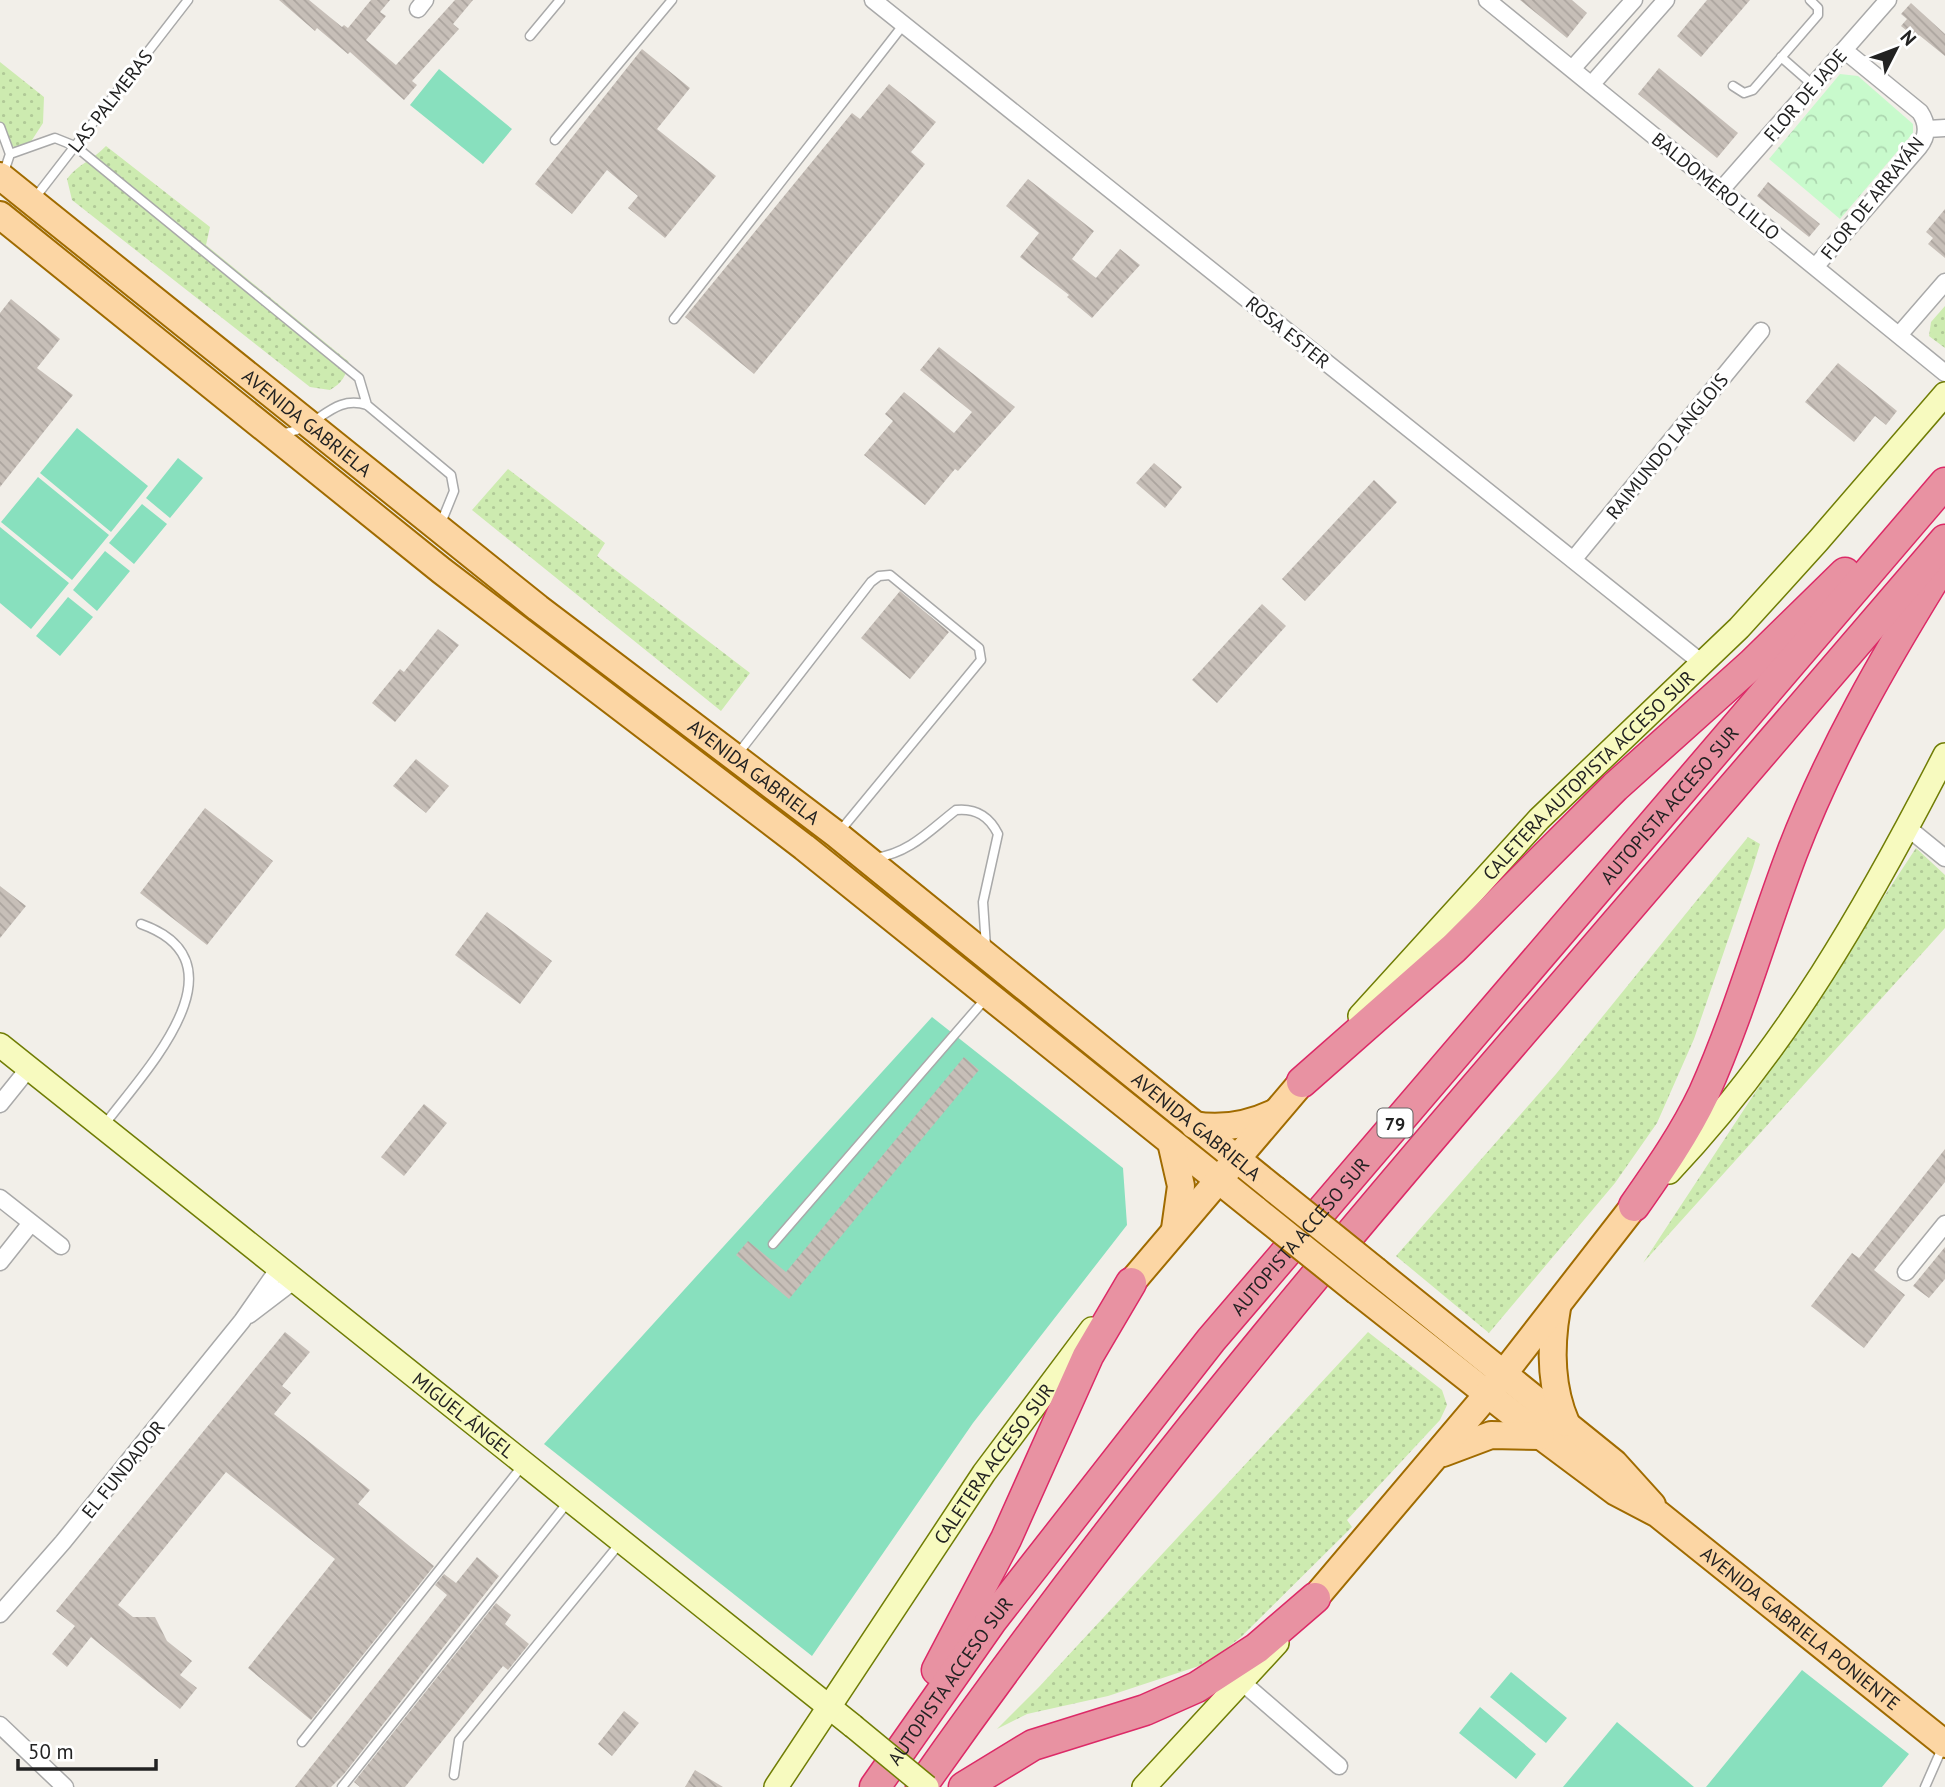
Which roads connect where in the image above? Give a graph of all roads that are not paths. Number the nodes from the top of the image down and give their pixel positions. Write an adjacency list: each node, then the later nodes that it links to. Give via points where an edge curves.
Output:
1 (188, 0): 22 (lane, LAS PALMERAS)
2 (560, 0): 11 (lane)
3 (672, 0): 21 (lane)
4 (873, 0): 10 (street, ROSA ESTER)
5 (1487, 0): 14 (street, BALDOMERO LILLO)
6 (1634, 0): 14 (street)
7 (1666, 0): 15 (street)
8 (1810, 0): 13 (lane, via 1818,15)
9 (1888, 0): 12 (street, FLOR DE JADE)
10 (904, 24): 29 (lane); 40 (street, ROSA ESTER)
11 (530, 36)
12 (1844, 50): 16 (street, FLOR DE JADE); 20 (street, FLOR DE ARRAYÁN, via 1920,113)
13 (1781, 57): 16 (lane); 17 (lane, via 1750,93)
14 (1572, 69): 15 (street, BALDOMERO LILLO)
15 (1591, 85): 24 (street, BALDOMERO LILLO)
16 (1813, 85): 24 (street, FLOR DE JADE)
17 (1733, 86)
18 (0, 127): 23 (lane)
19 (1945, 128): 20 (street, FLOR DE ARRAYÁN)
20 (1927, 129): 27 (street, FLOR DE ARRAYÁN, via 1919,147)
21 (555, 140)
22 (75, 146): 23 (lane, via 55,138); 25 (lane, LAS PALMERAS); 34 (lane, via 359,378)
23 (4, 169): 25 (main road, AVENIDA GABRIELA)
24 (1721, 190): 27 (street, BALDOMERO LILLO)
25 (32, 201): 35 (main road, AVENIDA GABRIELA)
26 (0, 215): 36 (main road, AVENIDA GABRIELA)
27 (1815, 267): 31 (street, BALDOMERO LILLO)
28 (1945, 282): 31 (street)
29 (674, 319)
30 (1761, 331): 40 (street, RAIMUNDO LANGLOIS)
31 (1899, 335): 32 (street, BALDOMERO LILLO)
32 (1945, 373)
33 (1945, 394): 42 (main road, CALETERA AUTOPISTA ACCESO SUR, via 1818,541)
34 (366, 405): 35 (lane, via 344,402); 38 (lane, via 450,475 454,491)
35 (309, 425): 36 (lane, via 290,433); 38 (main road, AVENIDA GABRIELA)
36 (265, 429): 51 (main road, AVENIDA GABRIELA)
37 (1945, 481): 54 (highway, via 1615,787 1454,948); 96 (highway, AUTOPISTA ACCESO SUR / 79, via 1220,1330 1039,1558)
38 (438, 529): 44 (main road, AVENIDA GABRIELA)
39 (1945, 540): 97 (highway, AUTOPISTA ACCESO SUR / 79, via 1381,1195 1240,1366 1078,1569)
40 (1573, 560): 42 (street, ROSA ESTER)
41 (1945, 561): 63 (highway, via 1872,680 1839,745 1792,853 1704,1093)
42 (1702, 663): 54 (main road, CALETERA AUTOPISTA ACCESO SUR, via 1539,819)
43 (1945, 755): 45 (main road)
44 (735, 757): 46 (main road, AVENIDA GABRIELA); 46 (lane, via 871,582 890,575 979,648 981,660)
45 (1908, 828): 47 (street); 63 (main road, via 1784,1034 1723,1112)
46 (836, 834): 48 (main road, AVENIDA GABRIELA)
47 (1945, 858)
48 (867, 859): 50 (main road, AVENIDA GABRIELA); 50 (lane, via 908,848 956,810 973,811 988,819 998,834 983,902)
49 (141, 924): 58 (lane, via 164,934 181,953 188,996 179,1024)
50 (988, 956): 57 (main road, AVENIDA GABRIELA)
51 (989, 995): 59 (main road, AVENIDA GABRIELA); 67 (lane)
52 (0, 1045): 53 (main road, MIGUEL ÁNGEL)
53 (29, 1068): 55 (street); 58 (main road, MIGUEL ÁNGEL)
54 (1302, 1082): 56 (main road, CALETERA AUTOPISTA ACCESO SUR)
55 (0, 1104)
56 (1276, 1111): 57 (main road, via 1242,1125); 60 (main road, CALETERA AUTOPISTA ACCESO SUR)
57 (1194, 1125): 60 (main road, AVENIDA GABRIELA)
58 (103, 1127): 71 (main road, MIGUEL ÁNGEL)
59 (1171, 1142): 61 (main road, AVENIDA GABRIELA); 66 (main road, via 1181,1186)
60 (1235, 1158): 61 (main road, CALETERA ACCESO SUR); 74 (main road, AVENIDA GABRIELA, bridge)
61 (1218, 1180): 66 (main road, CALETERA ACCESO SUR); 75 (main road, AVENIDA GABRIELA, bridge)
62 (0, 1198): 64 (street)
63 (1634, 1206): 73 (main road)
64 (31, 1223): 68 (street); 69 (street)
65 (1945, 1224): 70 (street)
66 (1175, 1229): 72 (main road, CALETERA ACCESO SUR)
67 (773, 1244)
68 (61, 1246)
69 (0, 1262)
70 (1906, 1272)
71 (287, 1274): 79 (main road, MIGUEL ÁNGEL); 84 (street, EL FUNDADOR, via 242,1321)
72 (1131, 1283): 86 (main road, CALETERA ACCESO SUR, via 1013,1431); 96 (highway, via 1088,1356 987,1577)
73 (1557, 1307): 74 (main road); 76 (main road, via 1553,1369)
74 (1504, 1375): 75 (main road); 76 (main road, AVENIDA GABRIELA PONIENTE)
75 (1488, 1395): 77 (main road, AVENIDA GABRIELA PONIENTE); 78 (main road)
76 (1566, 1423): 81 (main road, AVENIDA GABRIELA PONIENTE, via 1626,1475)
77 (1541, 1436): 78 (main road, via 1508,1433 1484,1437); 81 (main road, AVENIDA GABRIELA PONIENTE, via 1616,1492)
78 (1433, 1459): 83 (main road)
79 (524, 1463): 80 (main road, MIGUEL ÁNGEL); 88 (lane)
80 (569, 1500): 82 (main road, MIGUEL ÁNGEL); 94 (lane)
81 (1658, 1514): 89 (main road, AVENIDA GABRIELA PONIENTE)
82 (621, 1541): 86 (main road, MIGUEL ÁNGEL); 91 (lane, via 459,1740)
83 (1315, 1598): 85 (main road); 99 (highway, via 1257,1648 1197,1687 1145,1710 1033,1745)
84 (0, 1614)
85 (1242, 1683): 90 (street); 92 (main road)
86 (828, 1706): 95 (main road, CALETERA ACCESO SUR); 98 (main road, MIGUEL ÁNGEL, bridge)
87 (0, 1725): 93 (street)
88 (302, 1742)
89 (1945, 1744): 100 (lane)
90 (1339, 1766)
91 (454, 1775)
92 (1155, 1783)
93 (65, 1787)
94 (342, 1787)
95 (776, 1787)
96 (875, 1787)
97 (921, 1787)
98 (927, 1787)
99 (964, 1787)
100 (1925, 1787)

